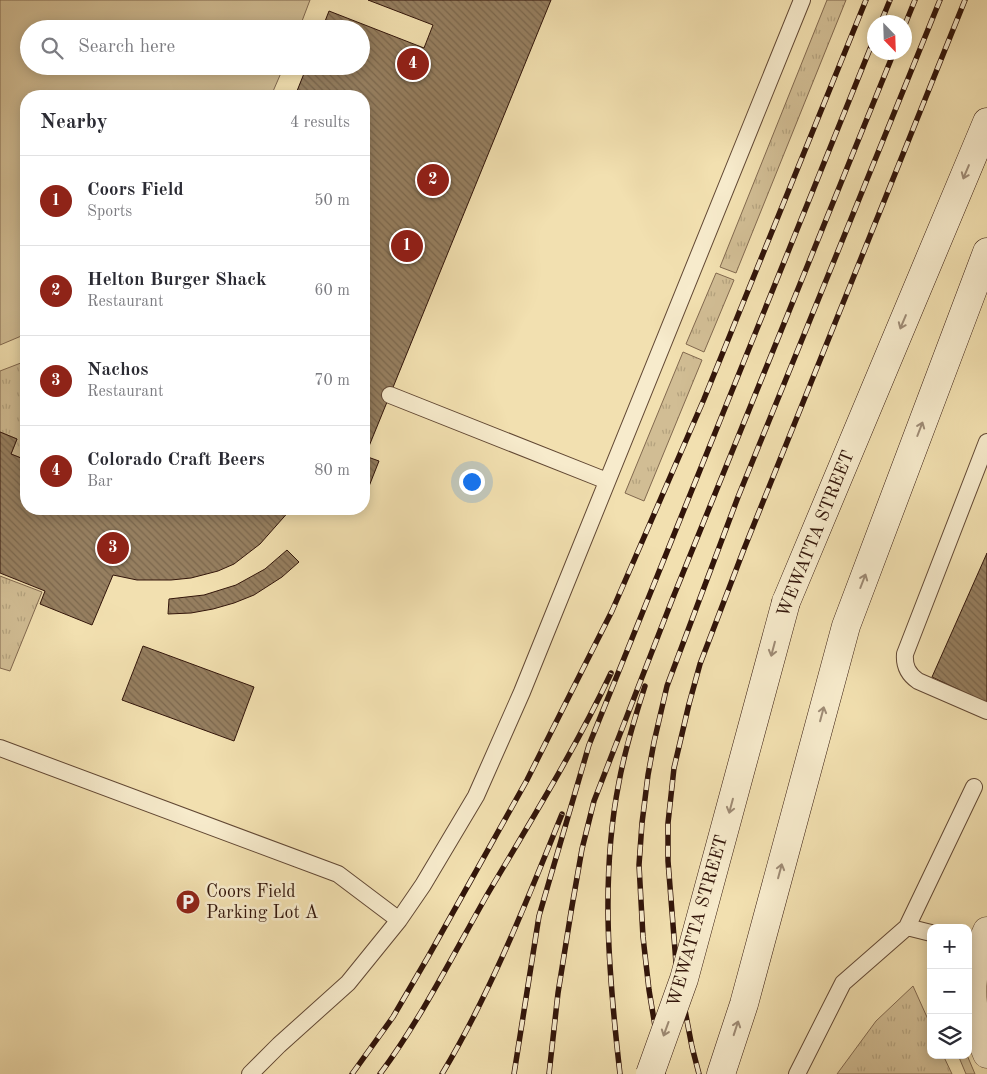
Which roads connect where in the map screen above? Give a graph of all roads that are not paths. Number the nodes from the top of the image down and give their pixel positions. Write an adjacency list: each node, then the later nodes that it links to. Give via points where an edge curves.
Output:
1 (802, 0): 6 (lane)
2 (986, 125): 16 (street, WEWATTA STREET, one-way to 16, bridge, via 786,602 684,979)
3 (987, 252): 17 (street, one-way to 3, via 744,1004 846,626)
4 (390, 395): 6 (lane)
5 (987, 442): 7 (lane, via 904,662 918,681)
6 (607, 482): 10 (lane, via 476,796 424,885)
7 (987, 711)
8 (0, 748): 10 (lane, via 338,874)
9 (974, 787): 11 (lane)
10 (399, 920): 15 (lane, via 348,983)
11 (907, 927): 12 (lane); 18 (lane, via 843,982)
12 (927, 932)
13 (978, 940): 14 (street, via 972,991 975,1020)
14 (987, 1054)
15 (250, 1074)
16 (650, 1074)
17 (721, 1074)
18 (797, 1074)

